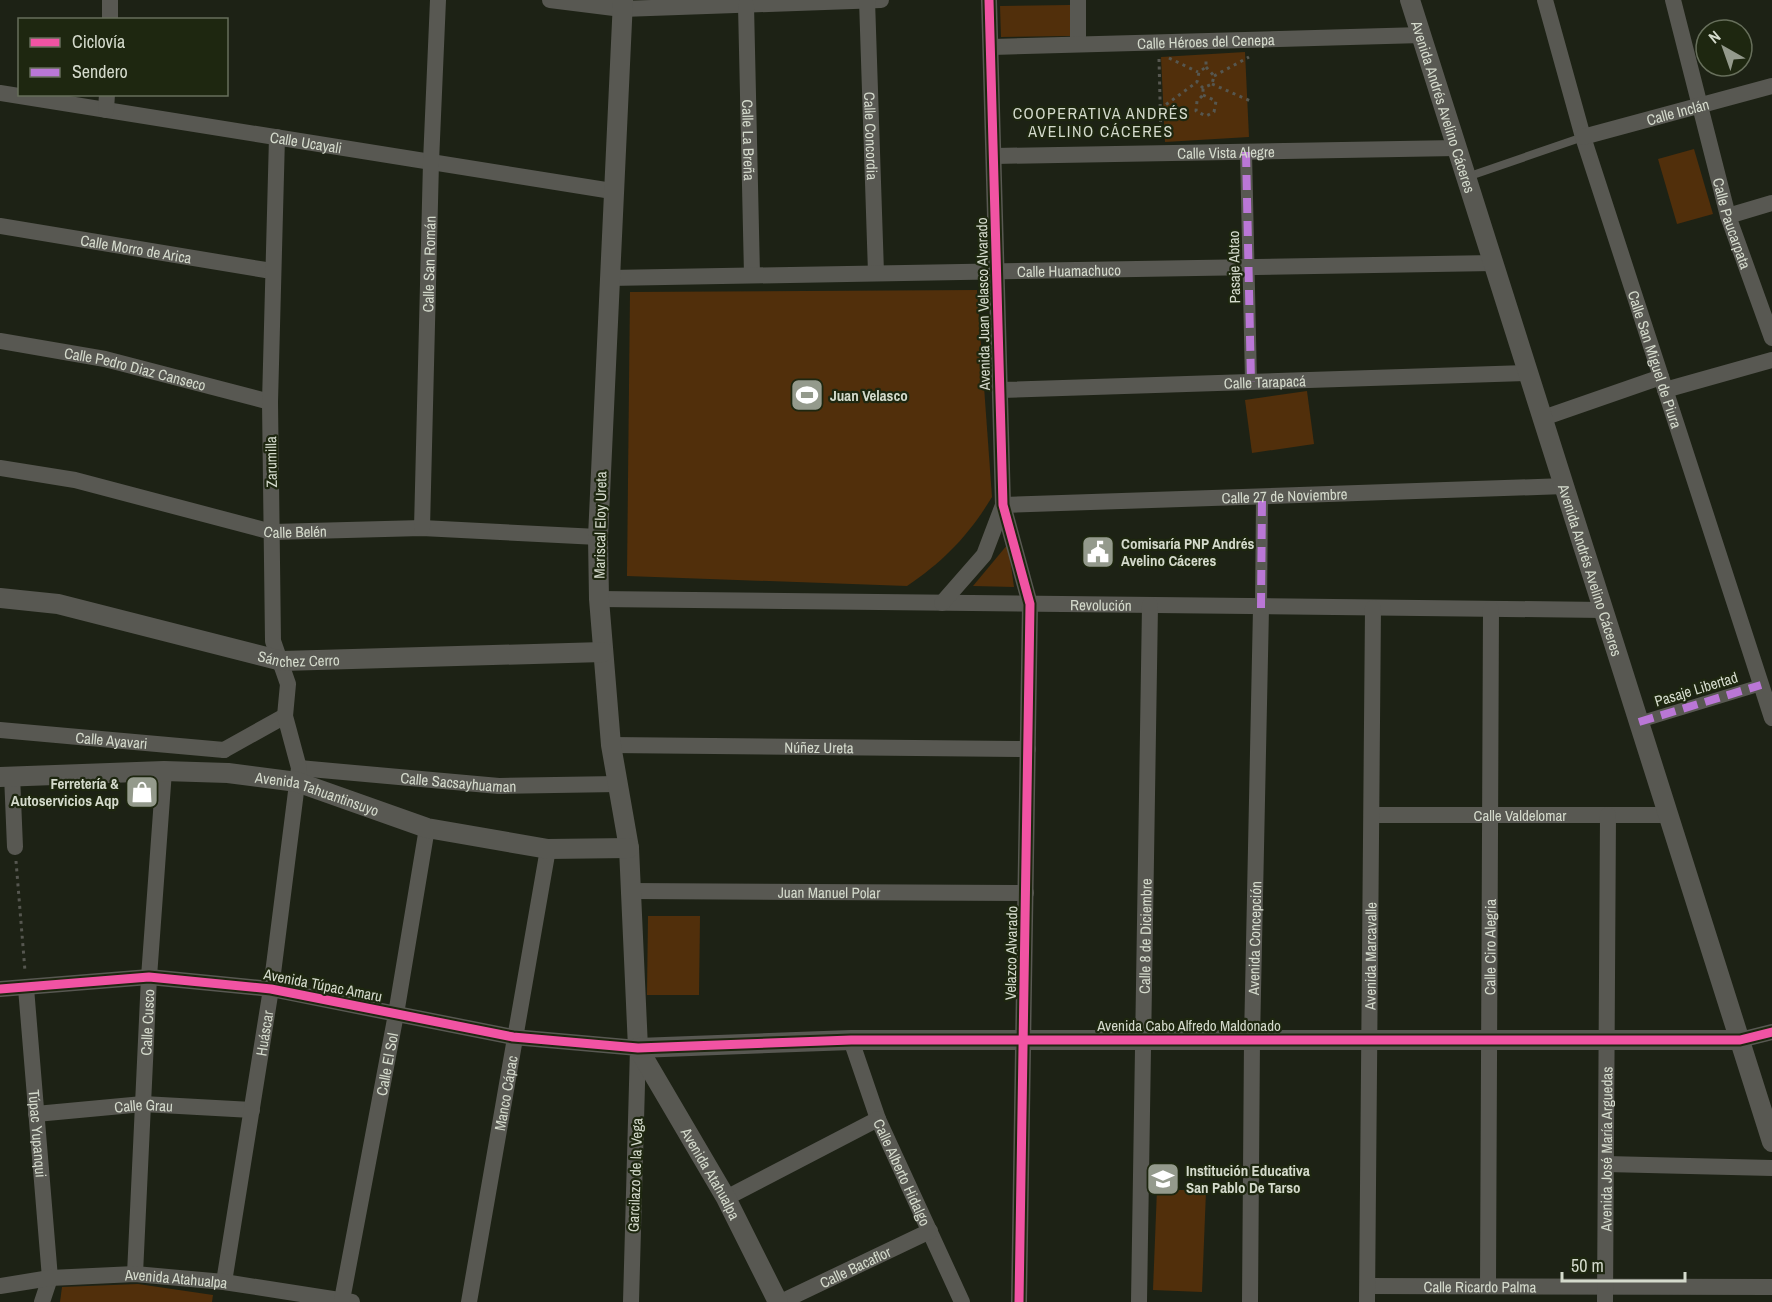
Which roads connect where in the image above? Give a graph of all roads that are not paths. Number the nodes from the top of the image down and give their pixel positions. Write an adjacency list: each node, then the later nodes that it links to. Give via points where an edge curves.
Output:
1 (111, 0): 13 (street)
2 (438, 0): 28 (street, Calle San Román)
3 (550, 0): 11 (street)
4 (867, 0): 5 (street); 12 (street); 38 (street, Calle Concordia)
5 (882, 0)
6 (989, 0): 16 (street, Avenida Juan Velasco Alvarado)
7 (1078, 0): 15 (street)
8 (1410, 0): 14 (street, Avenida Andrés Avelino Cáceres)
9 (1545, 0): 24 (street, Calle San Miguel de Piura)
10 (1672, 0): 22 (street, Calle Paucarpata)
11 (622, 4): 12 (street); 30 (street, Mariscal Eloy Ureta)
12 (746, 5): 39 (street, Calle La Breña)
13 (110, 18)
14 (1422, 35): 15 (street, Calle Héroes del Cenepa); 25 (street, Avenida Andrés Avelino Cáceres)
15 (1078, 44): 16 (street, Calle Héroes del Cenepa)
16 (992, 47): 27 (street, Avenida Juan Velasco Alvarado)
17 (1772, 86): 22 (street, Calle Inclán)
18 (0, 93): 19 (street, Calle Ucayali)
19 (18, 95)
20 (35, 96): 21 (street, Calle Ucayali)
21 (106, 102): 23 (street, Calle Ucayali)
22 (1700, 105): 24 (street, Calle Inclán); 32 (street, Calle Paucarpata)
23 (277, 137): 28 (street, Calle Ucayali); 36 (street, Zarumilla)
24 (1583, 137): 29 (lane); 46 (street, Calle San Miguel de Piura)
25 (1457, 148): 26 (street, Calle Vista Alegre); 29 (street, Avenida Andrés Avelino Cáceres)
26 (1246, 152): 27 (street, Calle Vista Alegre); 35 (street, Pasaje Abtao)
27 (995, 156): 37 (street, Avenida Juan Velasco Alvarado)
28 (431, 162): 30 (street, Calle Ucayali); 54 (street, Calle San Román)
29 (1467, 177): 34 (street, Avenida Andrés Avelino Cáceres)
30 (612, 191): 40 (street, Mariscal Eloy Ureta)
31 (1772, 203): 32 (street)
32 (1728, 216): 41 (street, Calle Paucarpata)
33 (0, 226): 36 (street, Calle Morro de Arica)
34 (1494, 262): 35 (street, Calle Huamachuco); 44 (street, Avenida Andrés Avelino Cáceres)
35 (1249, 267): 37 (street, Calle Huamachuco); 45 (street, Pasaje Abtao)
36 (272, 271): 48 (street, Zarumilla)
37 (998, 271): 38 (street, Calle Huamachuco); 47 (street, Avenida Juan Velasco Alvarado)
38 (876, 273): 39 (street, Calle Huamachuco)
39 (752, 275): 40 (street, Calle Huamachuco)
40 (609, 278): 56 (street, Mariscal Eloy Ureta)
41 (1772, 338)
42 (0, 341): 48 (street, Calle Pedro Diaz Canseco, via 105,359)
43 (1772, 360): 46 (street)
44 (1529, 373): 45 (street, Calle Tarapacá); 49 (street, Avenida Andrés Avelino Cáceres)
45 (1251, 382): 47 (street, Calle Tarapacá)
46 (1663, 383): 49 (street); 68 (street, Calle San Miguel de Piura)
47 (1001, 390): 53 (street, Avenida Juan Velasco Alvarado)
48 (270, 402): 55 (street, Zarumilla)
49 (1543, 418): 51 (street, Avenida Andrés Avelino Cáceres)
50 (0, 468): 55 (street, Calle Belén, via 75,480)
51 (1565, 486): 52 (street, Calle 27 de Noviembre); 65 (street, Avenida Andrés Avelino Cáceres)
52 (1262, 496): 53 (street, Calle 27 de Noviembre); 62 (street)
53 (1003, 505): 59 (street, via 984,555); 60 (street, Avenida Juan Velasco Alvarado)
54 (422, 528): 55 (street, Calle Belén); 56 (street, Calle Belén)
55 (272, 532): 67 (street, Zarumilla, via 273,641)
56 (598, 537): 58 (street, Mariscal Eloy Ureta)
57 (0, 598): 67 (street, Sánchez Cerro, via 58,604)
58 (599, 599): 59 (street, Revolución); 66 (street, Mariscal Eloy Ureta)
59 (942, 603): 60 (street, Revolución)
60 (1029, 604): 61 (street, Revolución); 74 (street, Velazco Alvarado)
61 (1150, 605): 62 (street, Revolución); 100 (street, Calle 8 de Diciembre)
62 (1261, 608): 63 (street, Revolución); 101 (street, Avenida Concepción)
63 (1373, 608): 64 (street, Revolución); 83 (street, Avenida Marcavalle)
64 (1491, 609): 65 (street, Revolución); 84 (street, Calle Ciro Alegria)
65 (1604, 610): 71 (street, Avenida Andrés Avelino Cáceres)
66 (603, 652): 67 (street, Sánchez Cerro); 73 (street, Mariscal Eloy Ureta)
67 (282, 661): 69 (street, Zarumilla, via 288,684)
68 (1761, 684): 70 (street, Calle San Miguel de Piura); 71 (street, Pasaje Libertad)
69 (285, 716): 75 (street); 78 (street, Zarumilla)
70 (1772, 718)
71 (1639, 722): 82 (street, Avenida Andrés Avelino Cáceres)
72 (0, 730): 75 (street, Calle Ayavari)
73 (610, 745): 74 (street, Núñez Ureta); 80 (street, Mariscal Eloy Ureta)
74 (1028, 749): 90 (street, Velazco Alvarado)
75 (224, 750): 77 (street)
76 (164, 771): 77 (street, Avenida Tahuantinsuyo); 79 (street, Avenida Tahuantinsuyo); 91 (street, Calle Cusco)
77 (228, 773): 78 (street, Avenida Tahuantinsuyo)
78 (298, 775): 80 (street, Calle Sacsayhuaman, via 499,786); 85 (street, Avenida Tahuantinsuyo); 94 (street, Huáscar)
79 (6, 776): 86 (street)
80 (618, 784): 87 (street, Mariscal Eloy Ureta)
81 (1608, 815): 82 (street, Calle Valdelomar); 84 (street, Calle Valdelomar); 104 (street, Avenida José María Arguedas)
82 (1669, 815): 105 (street, Avenida Andrés Avelino Cáceres)
83 (1372, 816): 84 (street, Calle Valdelomar); 102 (street, Avenida Marcavalle)
84 (1490, 816): 103 (street, Calle Ciro Alegria)
85 (427, 828): 88 (street, Avenida Tahuantinsuyo); 95 (street, Calle El Sol)
86 (15, 847)
87 (629, 848): 88 (street, Avenida Tahuantinsuyo); 89 (street, Mariscal Eloy Ureta)
88 (548, 849): 97 (street, Manco Cápac)
89 (629, 891): 90 (street, Juan Manuel Polar); 106 (street, Mariscal Eloy Ureta)
90 (1026, 893): 99 (street, Velazco Alvarado)
91 (149, 977): 92 (street, Avenida Túpac Amaru); 94 (street, Avenida Túpac Amaru); 107 (street, Calle Cusco)
92 (26, 988): 93 (street, Avenida Túpac Amaru); 109 (street, Túpac Yupanqui)
93 (0, 989)
94 (272, 989): 95 (street, Avenida Túpac Amaru); 108 (street, Huáscar)
95 (396, 1014): 97 (street, Avenida Túpac Amaru); 124 (street, Calle El Sol)
96 (1772, 1032): 105 (street)
97 (513, 1037): 106 (street, Avenida Túpac Amaru); 126 (street, Manco Cápac)
98 (851, 1040): 99 (street, Avenida Cabo Alfredo Maldonado); 106 (street, Avenida Cabo Alfredo Maldonado); 110 (street, Calle Alberto Hidalgo)
99 (1025, 1040): 100 (street, Avenida Cabo Alfredo Maldonado); 130 (street, Velazco Alvarado)
100 (1142, 1040): 101 (street, Avenida Cabo Alfredo Maldonado); 131 (street, Calle 8 de Diciembre)
101 (1252, 1040): 102 (street, Avenida Cabo Alfredo Maldonado); 132 (street, Avenida Concepción)
102 (1370, 1040): 103 (street, Avenida Cabo Alfredo Maldonado); 122 (street, Avenida Marcavalle)
103 (1489, 1040): 104 (street, Avenida Cabo Alfredo Maldonado); 120 (street, Calle Ciro Alegria)
104 (1607, 1040): 105 (street, Avenida Cabo Alfredo Maldonado); 112 (street, Avenida José María Arguedas)
105 (1740, 1040): 111 (street, Avenida Andrés Avelino Cáceres)
106 (638, 1048): 114 (street, Avenida Atahualpa); 127 (street, Garcilazo de la Vega)
107 (143, 1104): 108 (street, Calle Grau); 109 (street, Calle Grau); 116 (street, Calle Cusco)
108 (252, 1110): 118 (street, Huáscar)
109 (36, 1114): 117 (street, Túpac Yupanqui)
110 (878, 1119): 114 (street); 115 (street, Calle Alberto Hidalgo)
111 (1772, 1142)
112 (1606, 1164): 113 (street); 123 (street, Avenida José María Arguedas)
113 (1772, 1168)
114 (726, 1198): 128 (street, Avenida Atahualpa)
115 (930, 1231): 128 (street, Calle Bacaflor); 129 (street, Calle Alberto Hidalgo)
116 (135, 1274): 117 (street, Avenida Atahualpa); 118 (street, Avenida Atahualpa)
117 (50, 1278): 119 (street, Avenida Atahualpa); 125 (street)
118 (224, 1282): 124 (street, Avenida Atahualpa)
119 (0, 1286)
120 (1488, 1286): 122 (street, Calle Ricardo Palma); 123 (street, Calle Ricardo Palma)
121 (1772, 1287): 123 (street, Calle Ricardo Palma)
122 (1367, 1294)
123 (1606, 1294)
124 (347, 1301)
125 (42, 1302)
126 (469, 1302)
127 (631, 1302)
128 (779, 1302)
129 (962, 1302)
130 (1019, 1302)
131 (1139, 1302)
132 (1250, 1302)

